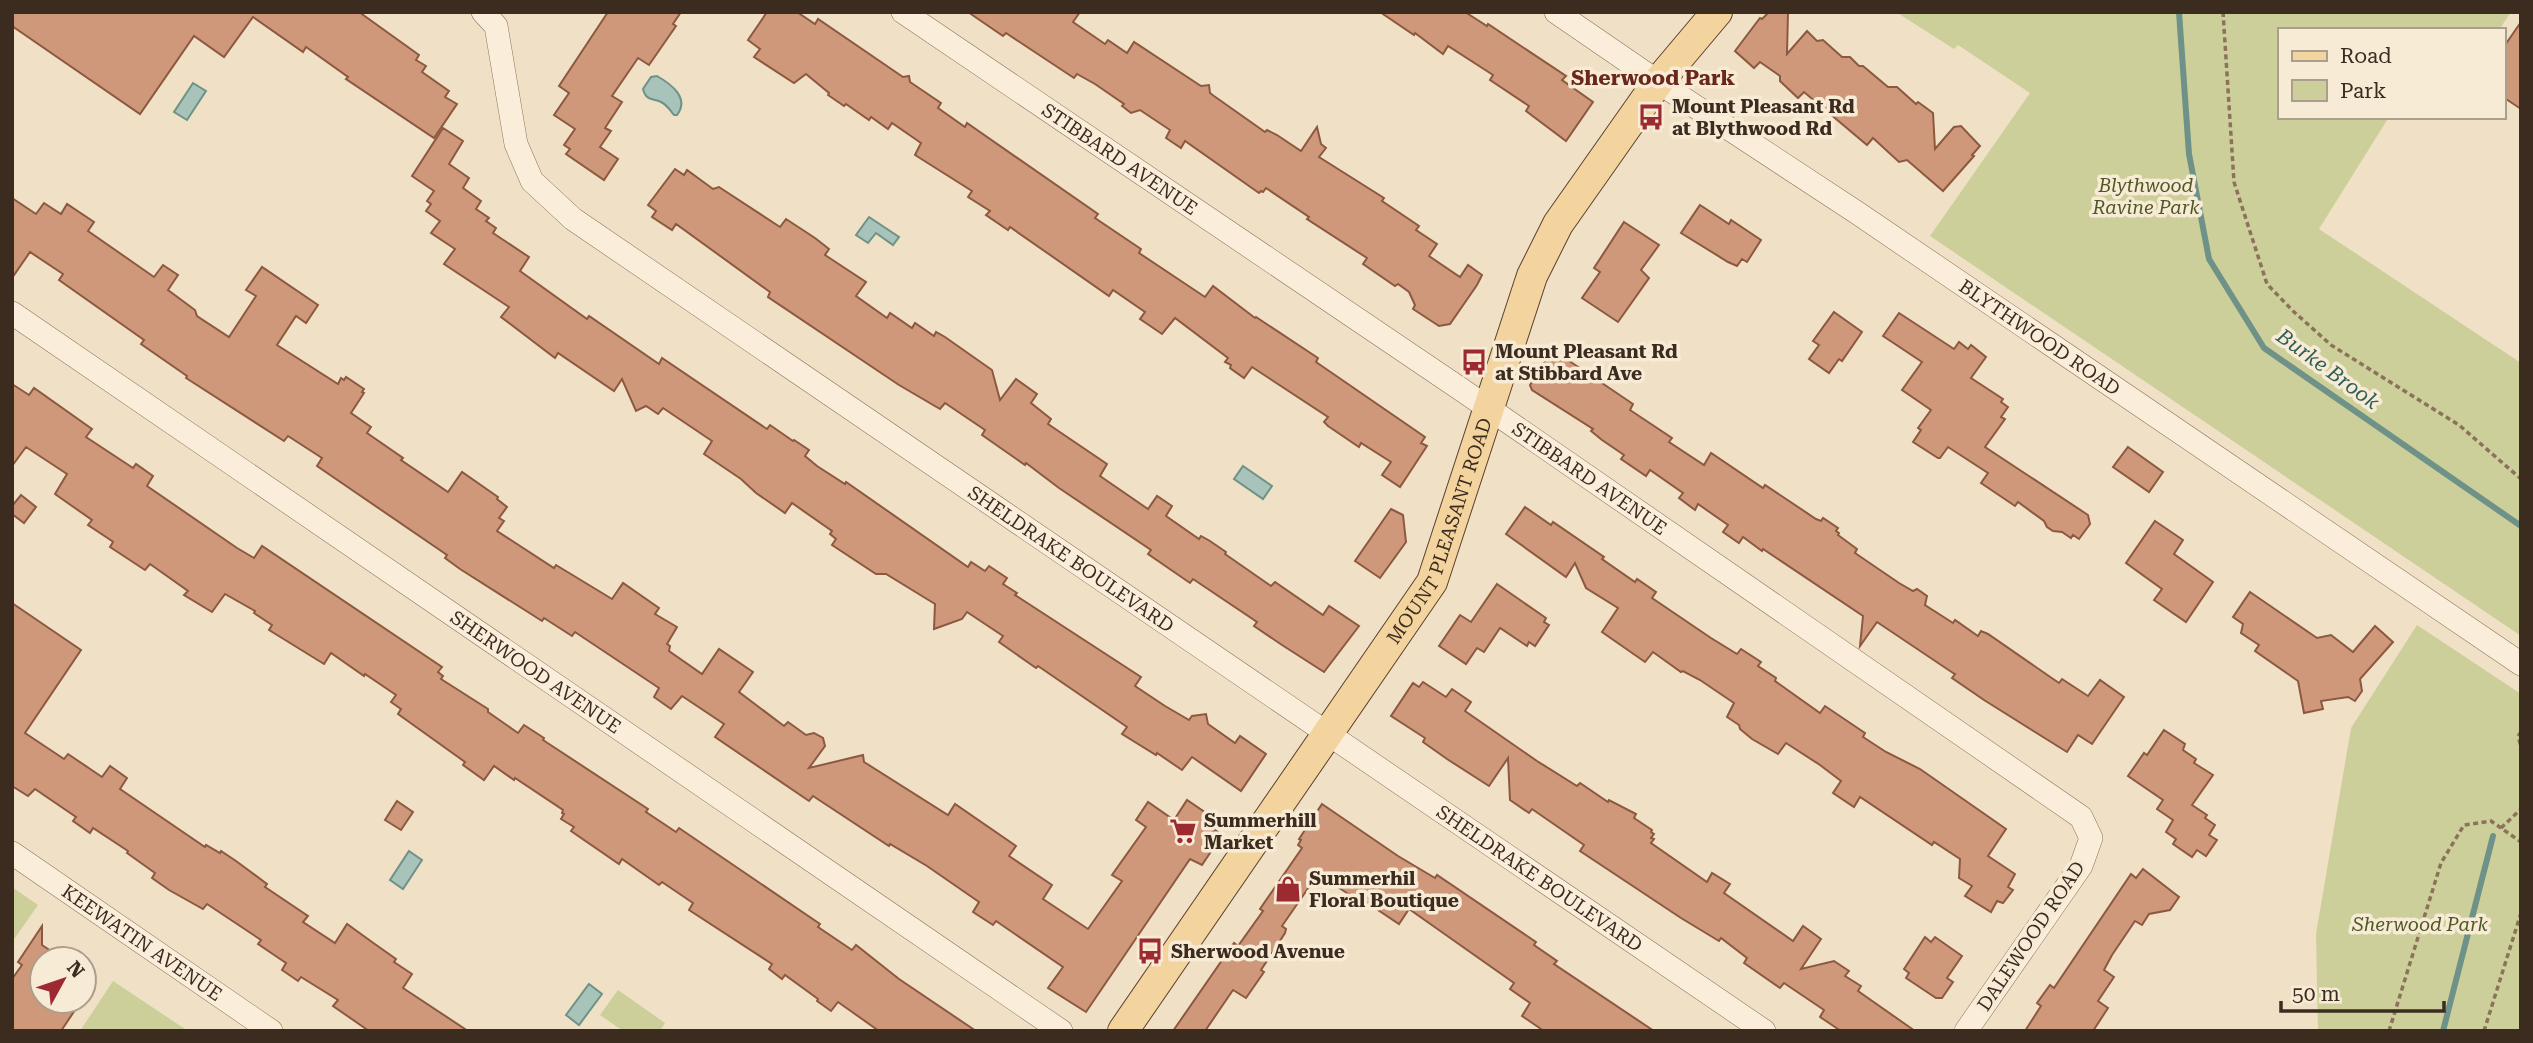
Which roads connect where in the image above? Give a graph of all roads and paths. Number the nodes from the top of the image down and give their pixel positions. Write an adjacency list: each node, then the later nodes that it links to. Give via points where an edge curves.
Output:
1 (903, 12): 8 (street, STIBBARD AVENUE)
2 (1556, 12): 6 (street, BLYTHWOOD ROAD)
3 (1717, 12): 6 (main road, MOUNT PLEASANT ROAD)
4 (2223, 12): 9 (path, via 2234,182 2267,284 2331,345 2459,425)
5 (497, 17): 12 (street, SHELDRAKE BOULEVARD, via 516,144 532,181 573,219)
6 (1658, 82): 8 (main road, MOUNT PLEASANT ROAD, via 1546,245); 10 (street, BLYTHWOOD ROAD)
7 (12, 313): 22 (street, SHERWOOD AVENUE)
8 (1490, 410): 12 (main road, MOUNT PLEASANT ROAD, via 1432,582); 16 (street, STIBBARD AVENUE, via 2081,817)
9 (2521, 479)
10 (2521, 664)
11 (2521, 732): 13 (path)
12 (1327, 734): 23 (main road, MOUNT PLEASANT ROAD); 24 (street, SHELDRAKE BOULEVARD)
13 (2521, 747)
14 (2521, 809): 15 (path)
15 (2501, 828): 17 (path); 26 (path, via 2491,821 2463,825 2441,863)
16 (2091, 838): 25 (street, DALEWOOD ROAD, via 2081,866)
17 (2521, 842)
18 (12, 853): 21 (street, KEEWATIN AVENUE)
19 (2521, 913): 20 (path)
20 (2520, 920): 27 (path)
21 (271, 1031)
22 (1061, 1031)
23 (1123, 1031)
24 (1764, 1031)
25 (1966, 1031)
26 (2389, 1031)
27 (2484, 1031)

